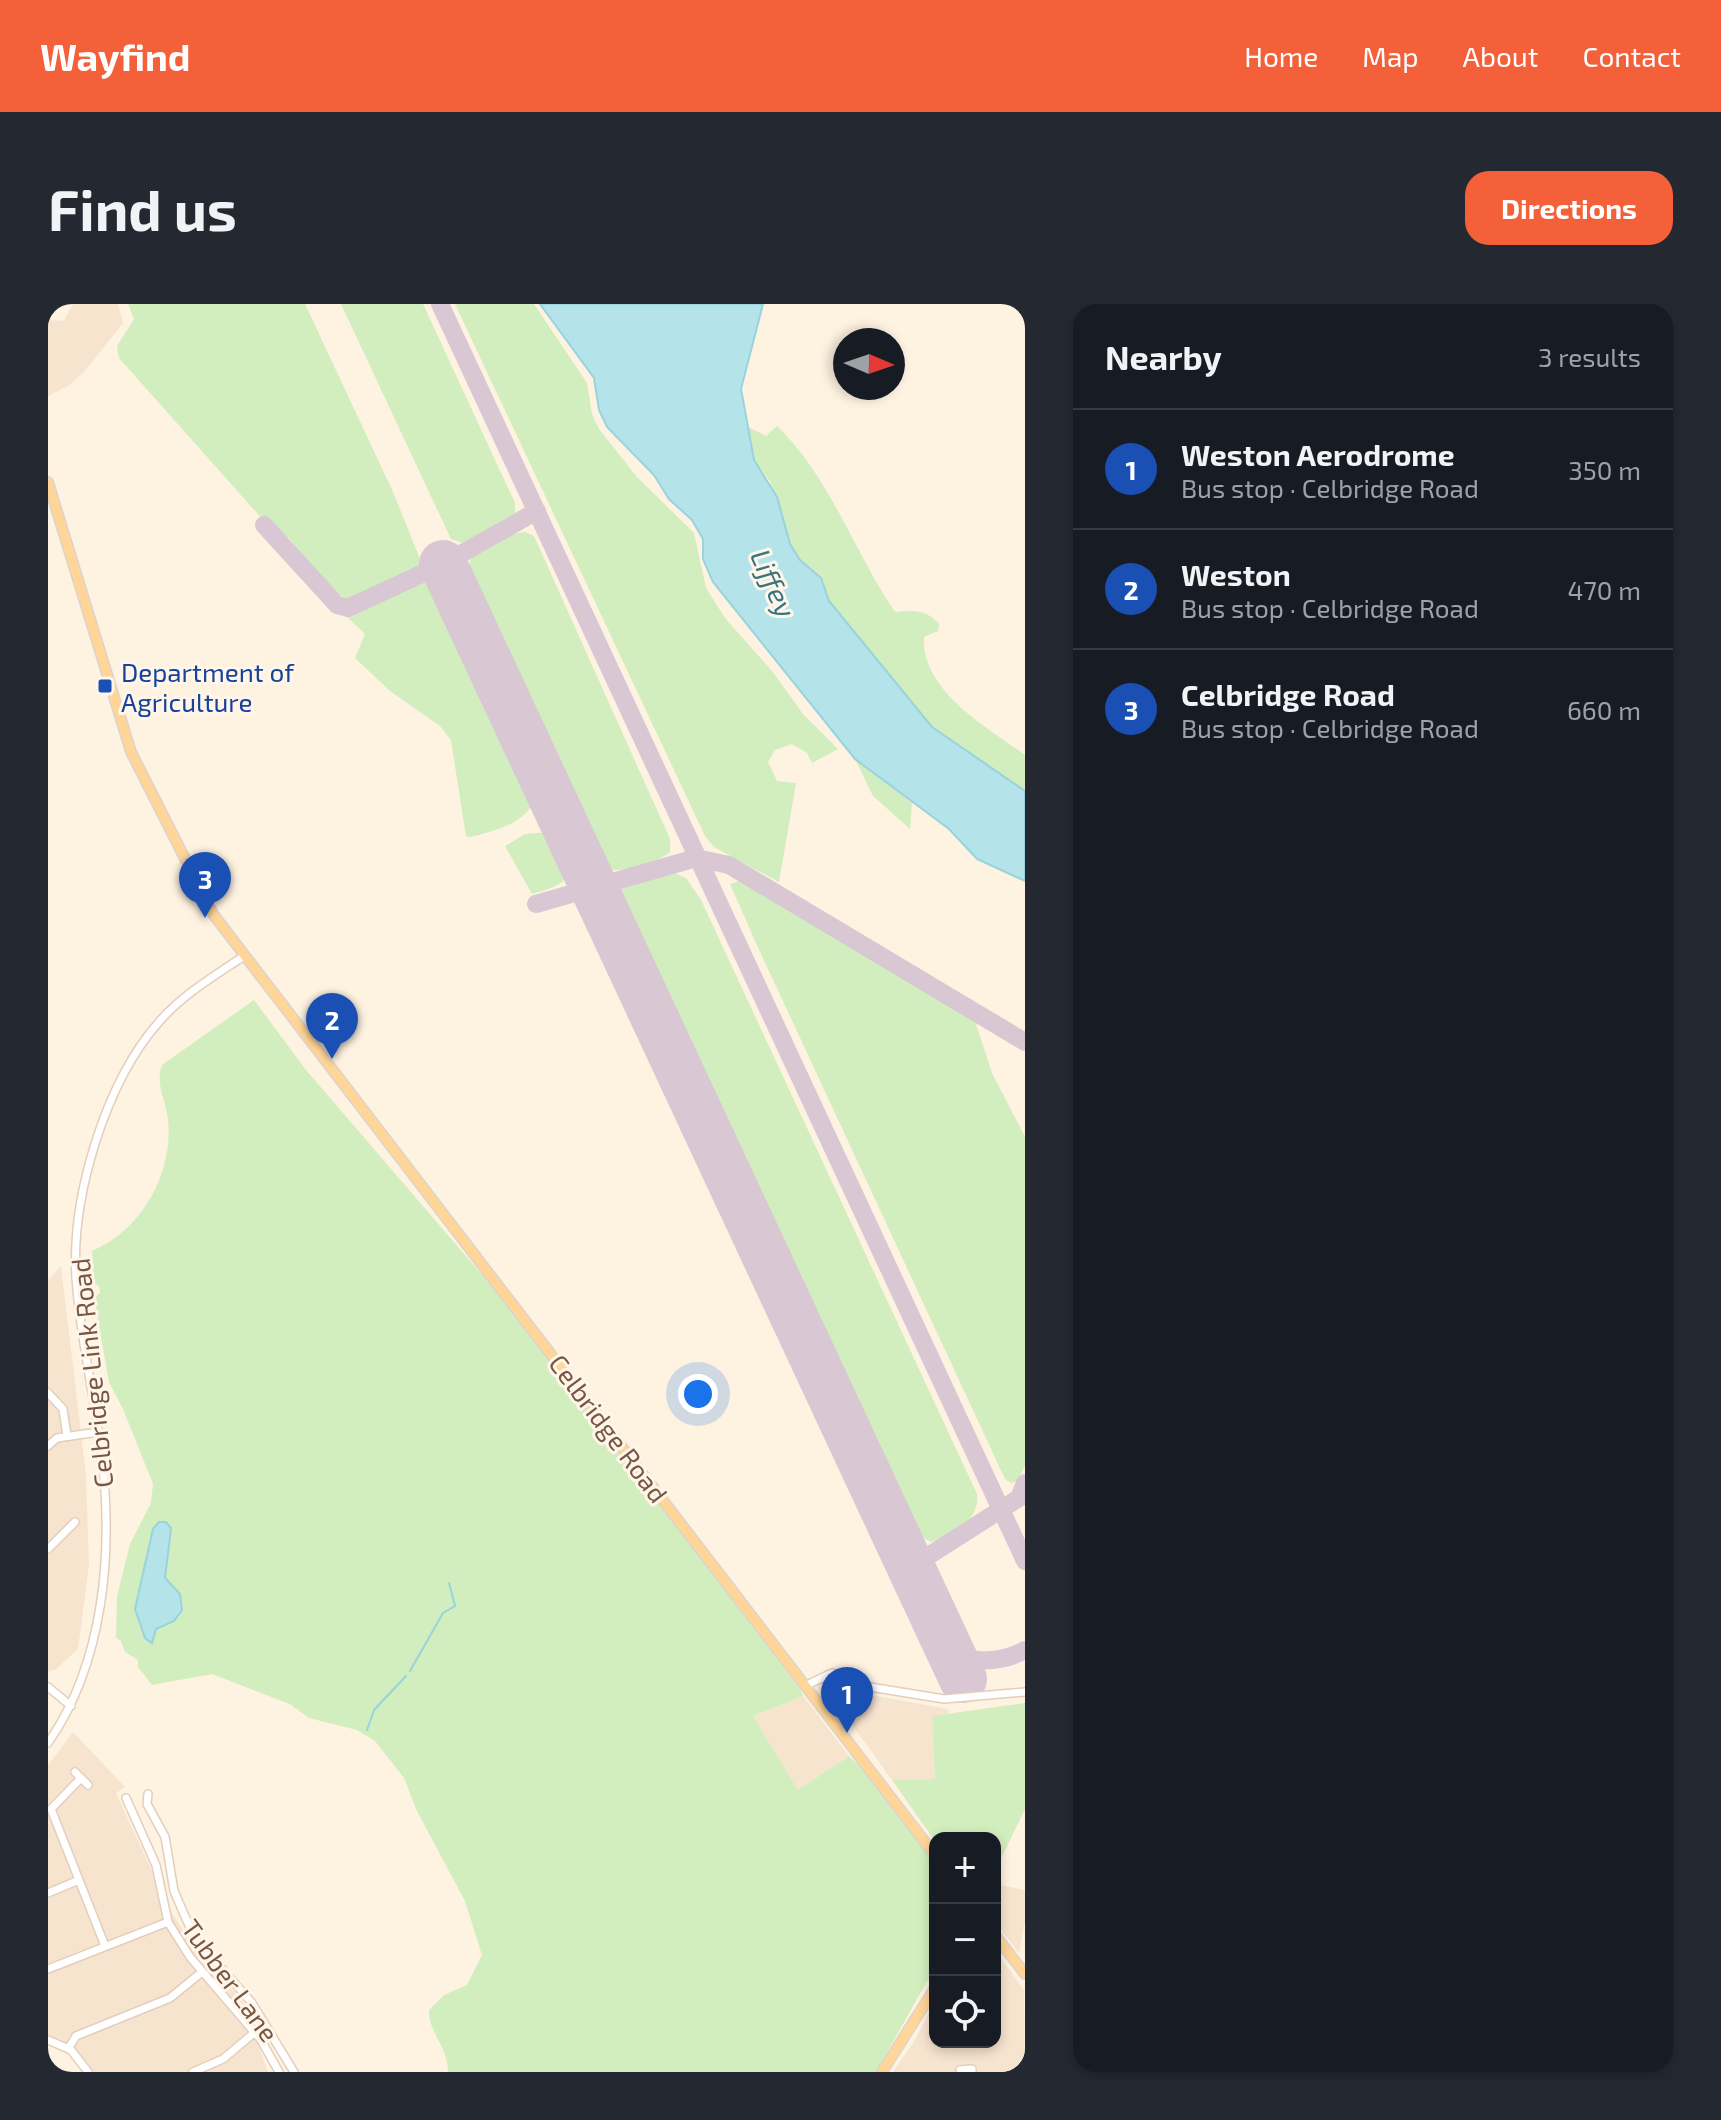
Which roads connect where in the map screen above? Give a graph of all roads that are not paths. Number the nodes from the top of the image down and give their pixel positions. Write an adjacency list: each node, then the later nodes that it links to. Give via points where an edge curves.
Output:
1 (48, 482): 2 (main road, Celbridge Road, via 135,764 209,907)
2 (244, 956): 4 (street, Celbridge Link Road, via 191,992 157,1024 106,1111 82,1200 76,1256); 9 (main road, Celbridge Road)
3 (48, 1393): 5 (street, via 63,1409)
4 (98, 1432): 5 (street); 12 (street, Celbridge Link Road, via 106,1512 102,1577 91,1649)
5 (67, 1436): 6 (street)
6 (49, 1445)
7 (75, 1522): 8 (street)
8 (48, 1549)
9 (807, 1685): 11 (street, via 832,1673 864,1686 944,1699); 17 (main road, Celbridge Road)
10 (48, 1687): 12 (street)
11 (1025, 1692)
12 (71, 1706): 13 (street, Celbridge Link Road)
13 (48, 1743)
14 (88, 1785): 18 (street, via 78,1775 51,1806)
15 (148, 1794): 34 (street, Tubber Lane, via 147,1804 165,1837 174,1891 194,1937 252,2003)
16 (126, 1798): 20 (street, via 156,1865)
17 (929, 1847)
18 (79, 1880): 19 (street); 22 (street)
19 (48, 1893)
20 (168, 1922): 22 (street); 24 (street)
21 (1001, 1943): 25 (main road)
22 (105, 1946): 23 (street)
23 (48, 1969)
24 (202, 1972): 27 (street); 29 (street, via 170,1998 76,2036)
25 (1025, 1974)
26 (929, 1998): 35 (main road)
27 (255, 2032): 32 (street, via 223,2059); 33 (street)
28 (48, 2040): 29 (street)
29 (68, 2049): 31 (street)
30 (960, 2070): 36 (street)
31 (88, 2072)
32 (193, 2072)
33 (279, 2072)
34 (294, 2072)
35 (882, 2072)
36 (972, 2072)

